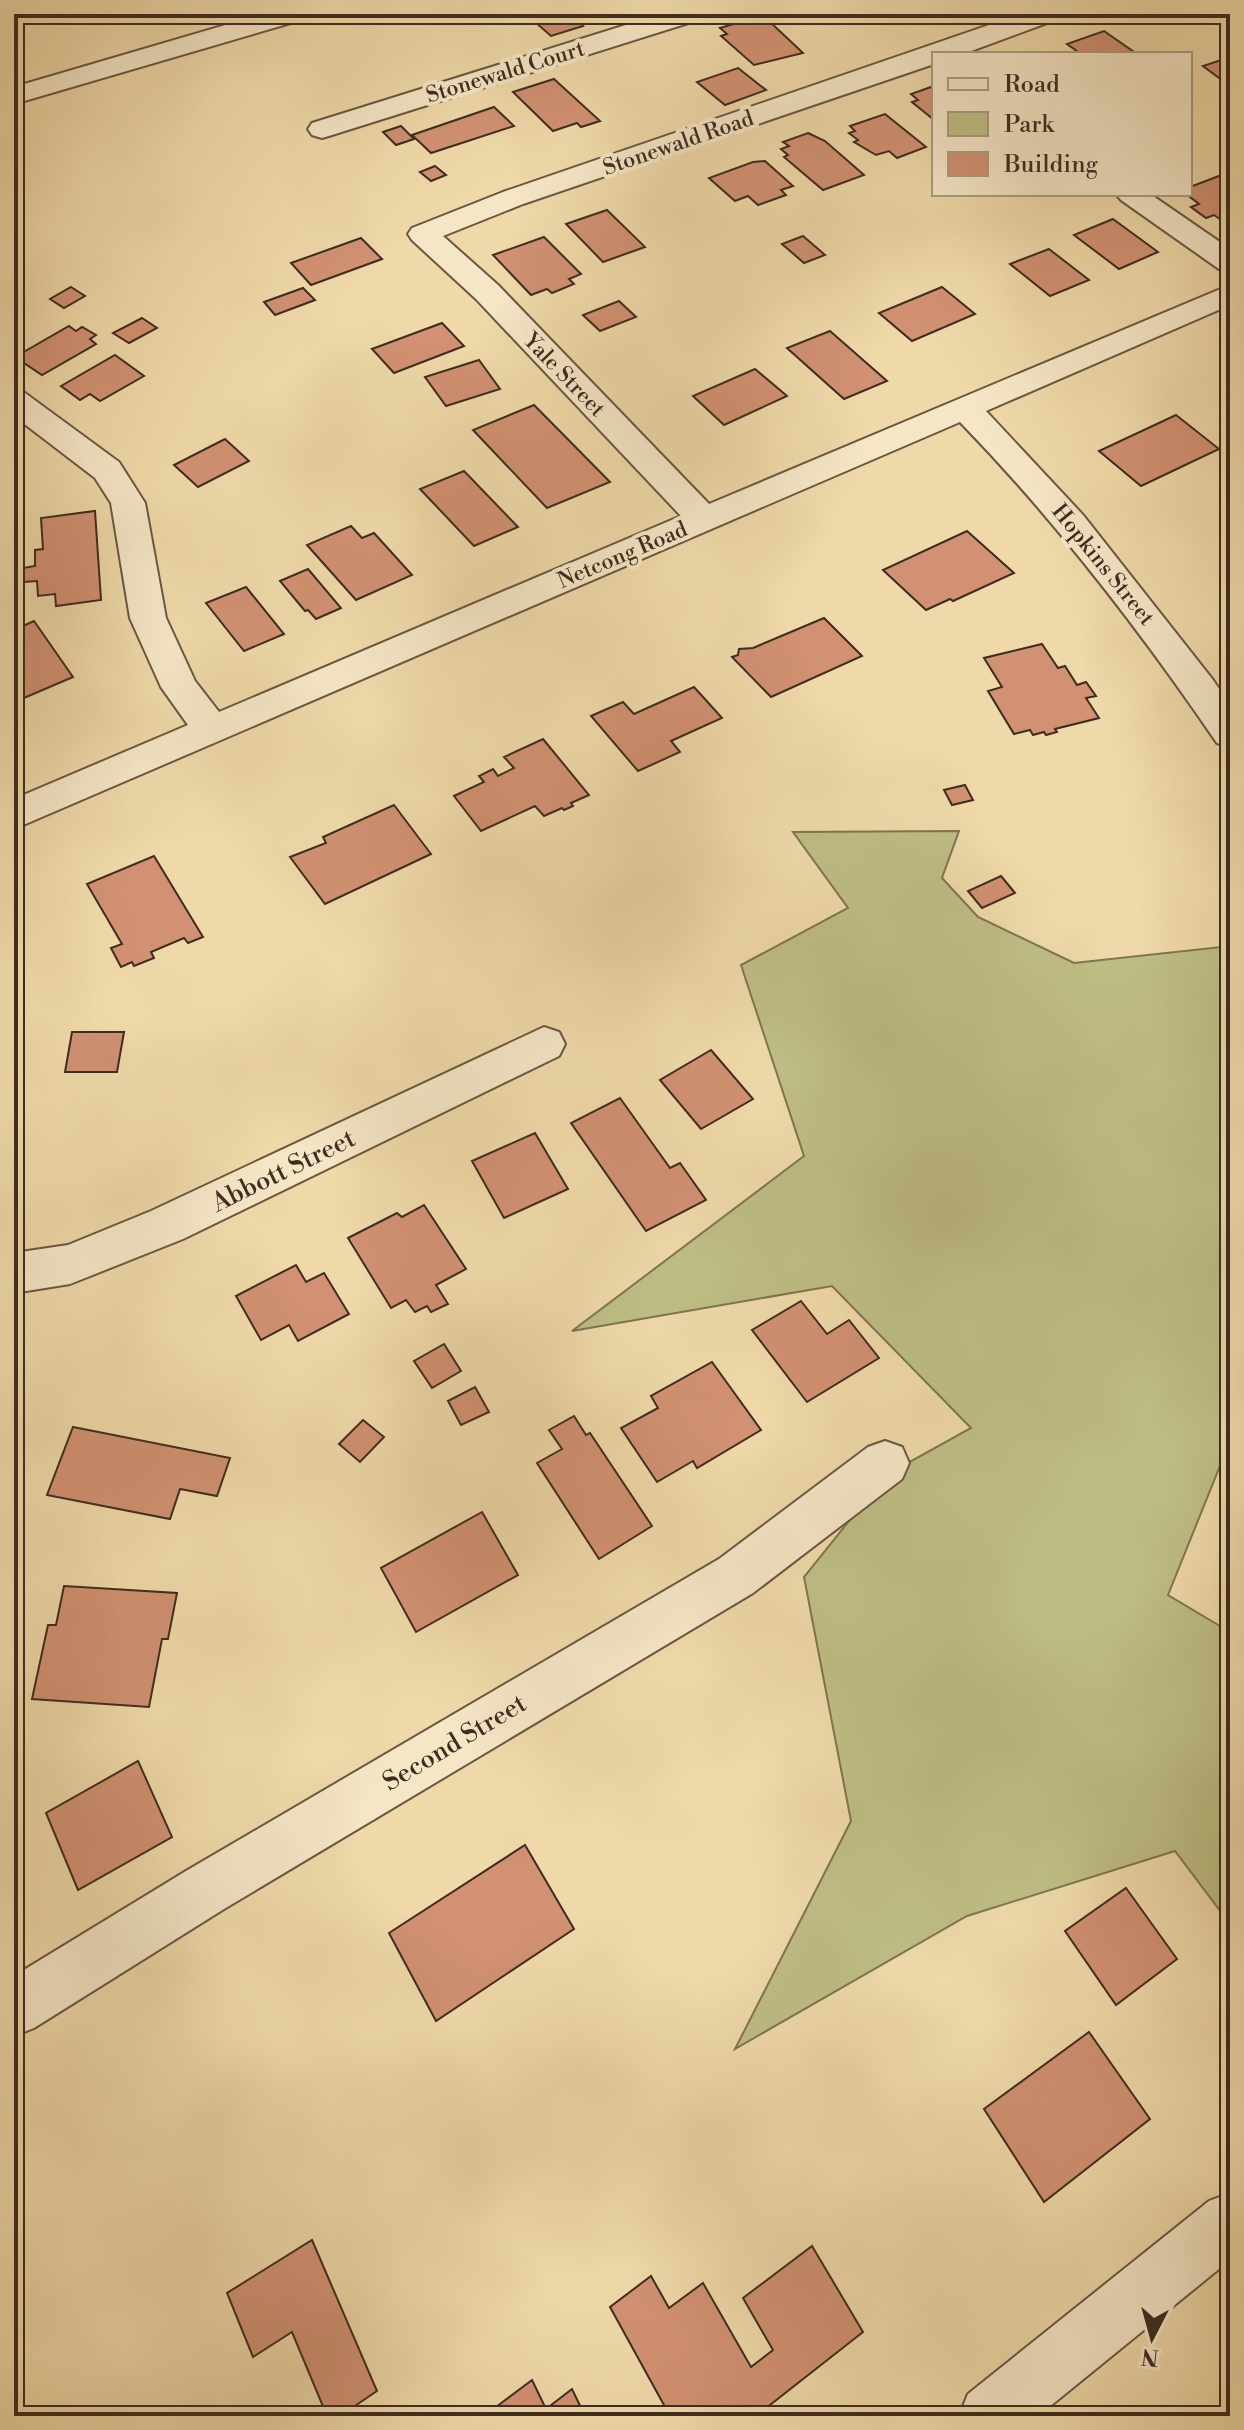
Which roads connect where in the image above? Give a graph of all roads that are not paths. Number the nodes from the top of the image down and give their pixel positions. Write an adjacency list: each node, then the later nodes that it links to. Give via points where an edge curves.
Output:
1 (292, 14): 6 (street)
2 (689, 14): 7 (street, Stonewald Court)
3 (1046, 14): 4 (street, Stonewald Road)
4 (944, 52)
5 (932, 56): 9 (street, Stonewald Road, via 513,198)
6 (14, 96)
7 (322, 129)
8 (1134, 196): 10 (street)
9 (423, 234): 14 (street, Yale Street, via 487,292)
10 (1230, 263)
11 (1230, 294): 13 (street, Netcong Road)
12 (14, 400): 15 (street, via 107,470 128,503 148,618 179,687)
13 (964, 407): 14 (street, Netcong Road); 16 (street, Hopkins Street, via 1090,543)
14 (703, 519): 15 (street, Netcong Road)
15 (211, 729): 17 (street, Netcong Road)
16 (1230, 733)
17 (14, 815)
18 (544, 1044): 19 (street, Abbott Street, via 167,1225 70,1264)
19 (14, 1273)
20 (885, 1463): 21 (street, Second Street, via 736,1576)
21 (14, 2008)
22 (1230, 2222): 23 (street)
23 (990, 2416)

